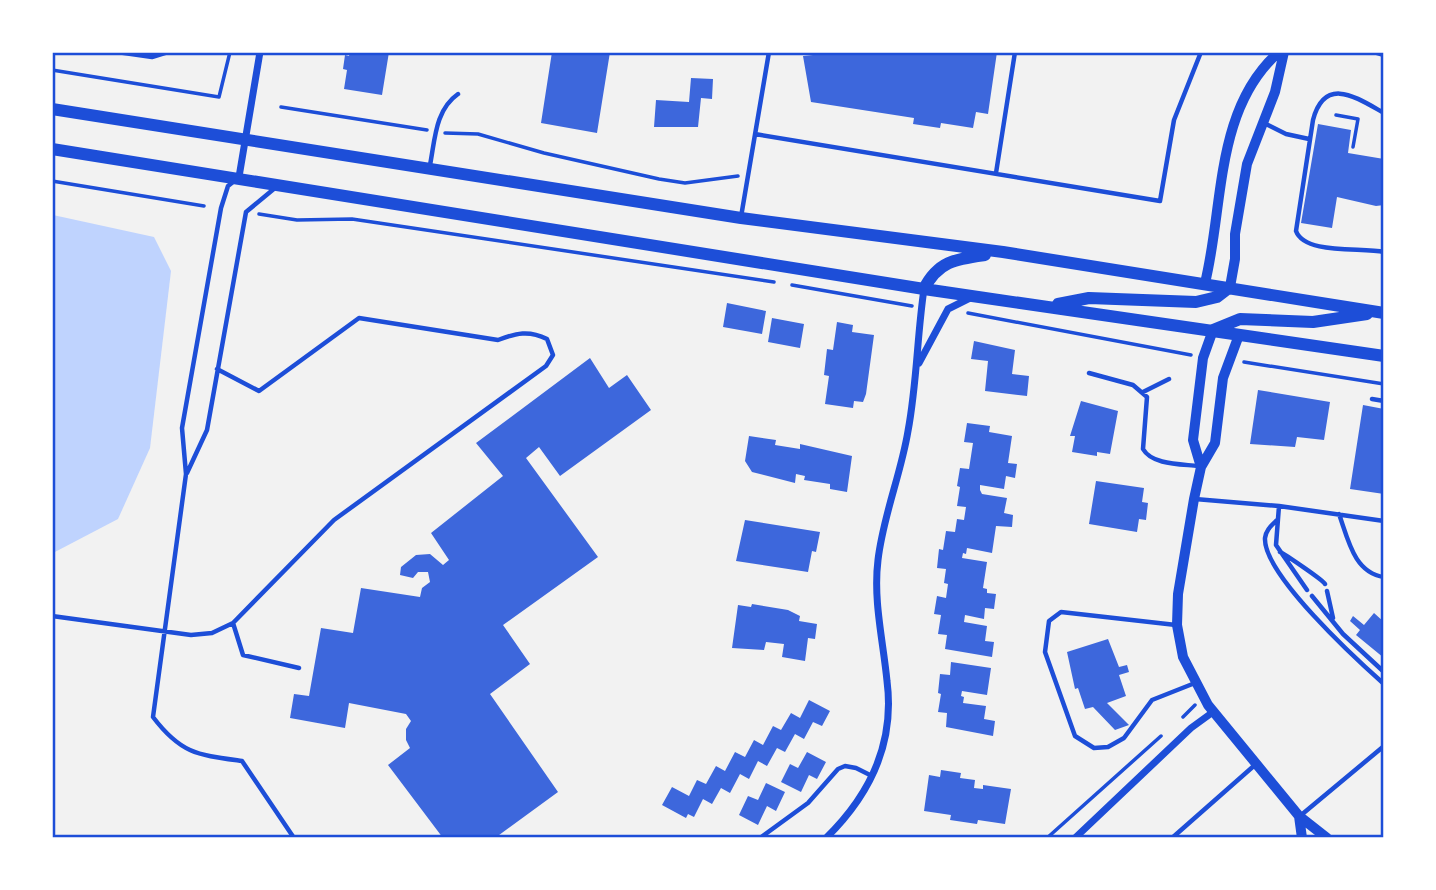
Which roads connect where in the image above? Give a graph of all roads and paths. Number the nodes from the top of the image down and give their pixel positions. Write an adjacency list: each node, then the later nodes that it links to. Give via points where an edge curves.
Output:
1 (117, 52): 2 (lane, via 152,57)
2 (168, 52)
3 (230, 52): 12 (path, via 219,97)
4 (260, 52): 21 (street)
5 (769, 52): 20 (lane)
6 (1015, 52): 26 (lane)
7 (1200, 52): 26 (lane, via 1174,120 1160,201)
8 (1279, 52): 37 (street, via 1261,67 1233,132)
9 (1284, 52): 18 (street, via 1275,92)
10 (1374, 52): 11 (lane)
11 (1384, 55)
12 (52, 70)
13 (458, 94): 19 (lane, via 443,107)
14 (281, 107): 19 (path)
15 (52, 108): 21 (main road)
16 (1384, 113): 22 (lane, via 1349,94 1335,94 1317,107)
17 (1336, 115): 23 (path, via 1358,119)
18 (1261, 122): 22 (lane); 39 (street, via 1247,164)
19 (437, 132): 25 (lane); 27 (path, via 478,134 685,183)
20 (755, 134): 26 (lane); 33 (lane)
21 (245, 139): 25 (main road); 28 (street)
22 (1310, 139): 35 (lane, via 1298,238 1311,246)
23 (1353, 147)
24 (52, 149): 28 (main road)
25 (429, 170): 33 (main road)
26 (996, 173)
27 (737, 176)
28 (239, 177): 30 (main road); 60 (lane, via 228,186 221,208 203,302 182,428)
29 (52, 181): 31 (path)
30 (281, 184): 40 (main road); 52 (lane, via 246,212)
31 (204, 206)
32 (259, 214): 36 (path, via 297,220 352,219)
33 (741, 218): 34 (main road)
34 (1003, 252): 37 (main road); 40 (main road, via 944,264 932,273)
35 (1384, 252)
36 (778, 282)
37 (1205, 284): 39 (main road)
38 (791, 285): 43 (path)
39 (1230, 287): 42 (main road, via 1217,298 1196,302 1089,298); 45 (main road)
40 (924, 289): 41 (main road); 43 (street)
41 (973, 296): 42 (main road); 44 (street)
42 (1040, 305): 46 (main road)
43 (921, 308): 51 (street)
44 (948, 309): 49 (path); 51 (street)
45 (1380, 313): 46 (main road, via 1313,322 1240,319)
46 (1213, 330): 47 (main road); 49 (street)
47 (1239, 335): 48 (main road); 50 (street)
48 (1384, 356)
49 (1203, 358): 59 (street, via 1193,440)
50 (1227, 359): 55 (path); 59 (street, via 1215,443)
51 (918, 364): 87 (street, via 908,431 878,559 876,593 889,711)
52 (217, 369): 60 (lane, via 206,430); 74 (lane, via 259,391 359,317 498,340 534,332 547,339 553,355 547,366 334,520)
53 (1089, 373): 56 (lane, via 1133,384)
54 (1169, 379): 56 (lane)
55 (1384, 384)
56 (1143, 392): 59 (lane, via 1147,397 1146,455)
57 (1372, 399): 58 (lane)
58 (1384, 401)
59 (1201, 467): 61 (street)
60 (186, 474): 76 (lane)
61 (1194, 499): 62 (lane); 75 (street)
62 (1279, 506): 63 (lane); 64 (lane)
63 (1339, 514): 65 (lane); 67 (lane, via 1361,566)
64 (1277, 520): 66 (lane); 80 (lane, via 1265,538 1270,556 1333,638)
65 (1384, 520)
66 (1279, 551): 68 (lane); 69 (lane)
67 (1384, 577)
68 (1325, 584)
69 (1307, 590)
70 (1327, 591): 73 (lane)
71 (1312, 596): 73 (lane)
72 (52, 616): 76 (lane)
73 (1333, 622): 78 (lane)
74 (233, 623): 76 (lane, via 212,633); 77 (lane, via 243,655)
75 (1177, 625): 79 (street, via 1183,657); 79 (lane, via 1061,612 1049,621 1045,652 1075,736 1094,748 1124,738 1152,700)
76 (163, 631): 89 (lane, via 153,717 171,740 204,756 242,761)
77 (299, 667)
78 (1384, 673)
79 (1196, 682): 81 (street)
80 (1384, 684)
81 (1204, 697): 82 (street); 83 (path)
82 (1213, 712): 86 (street); 93 (street)
83 (1175, 724)
84 (1165, 733): 92 (path)
85 (1384, 746): 88 (lane)
86 (1256, 763): 88 (street); 94 (lane)
87 (873, 776): 90 (lane, via 856,768 838,769 808,803); 91 (street)
88 (1299, 817): 95 (street); 96 (street)
89 (295, 838)
90 (760, 838)
91 (827, 838)
92 (1048, 838)
93 (1074, 838)
94 (1172, 838)
95 (1302, 838)
96 (1327, 838)

